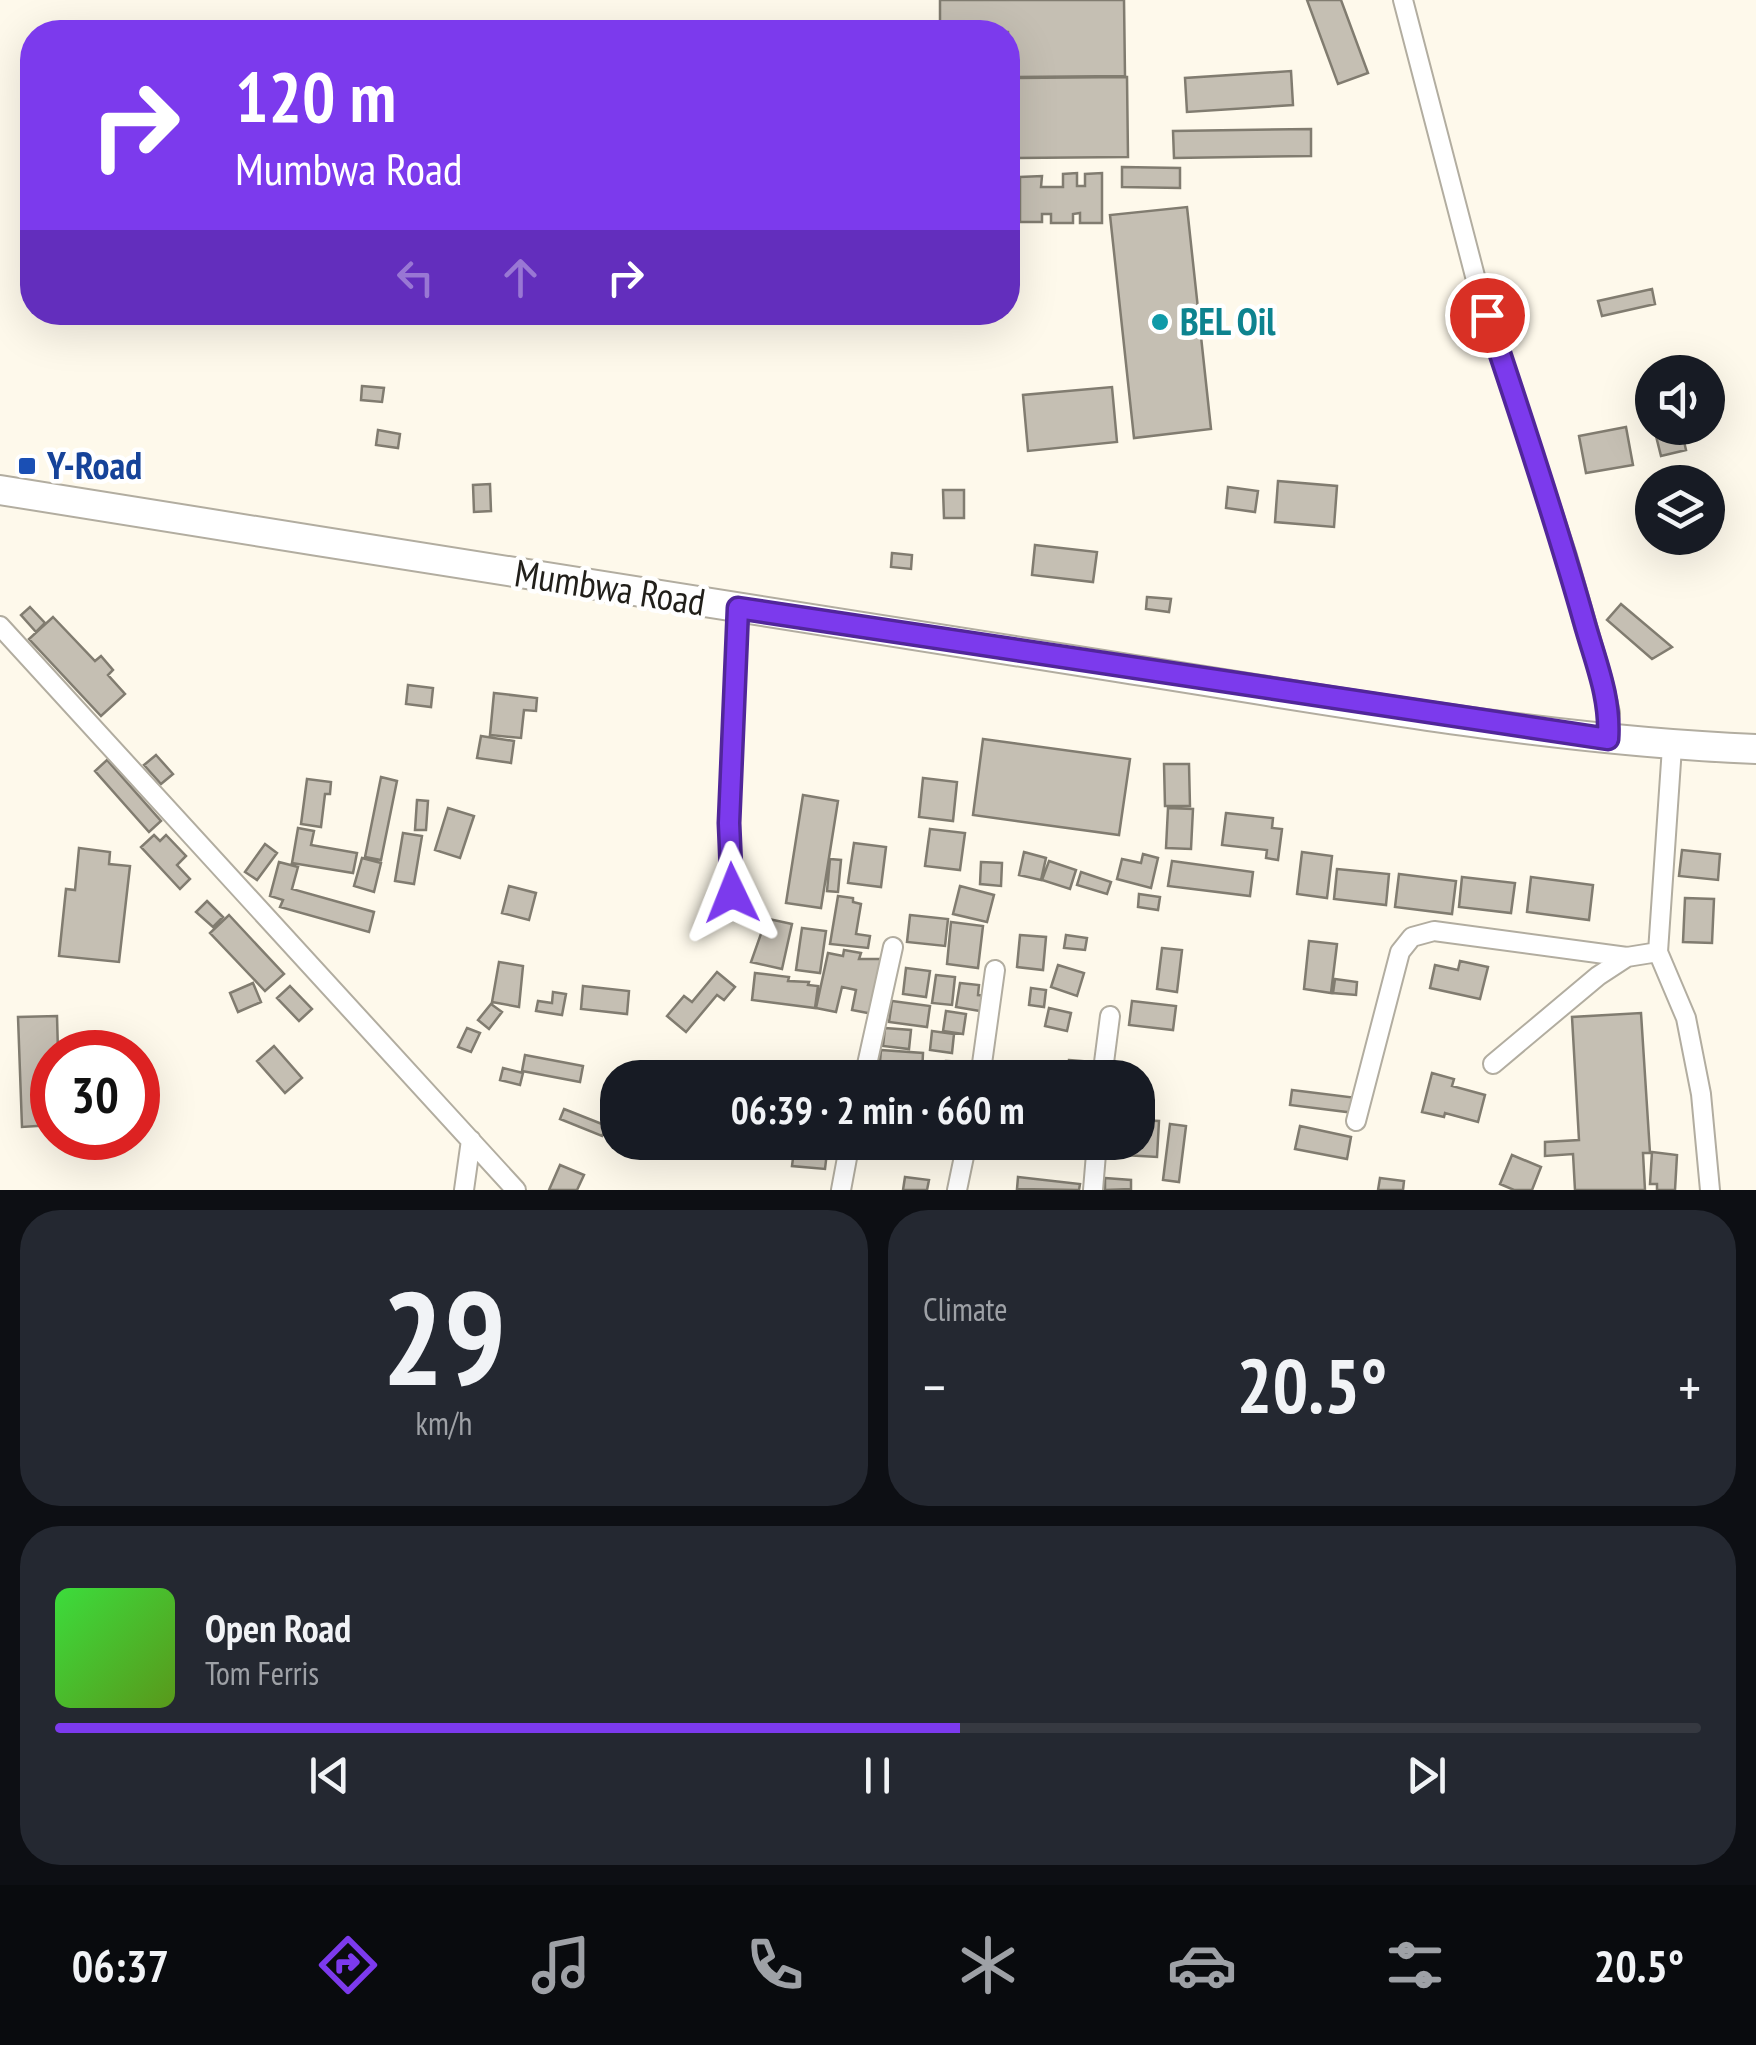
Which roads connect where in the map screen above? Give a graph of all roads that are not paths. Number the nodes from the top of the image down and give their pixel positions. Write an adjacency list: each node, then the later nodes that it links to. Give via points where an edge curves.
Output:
1 (1403, 0): 5 (street, via 1476,280 1602,678)
2 (0, 490): 3 (main road, Mumbwa Road)
3 (738, 608): 5 (main road, Mumbwa Road); 8 (street, via 729,823 732,893)
4 (0, 626): 19 (street)
5 (1608, 739): 6 (main road, Mumbwa Road)
6 (1672, 747): 7 (main road, Mumbwa Road); 10 (street)
7 (1756, 749)
8 (742, 907)
9 (894, 947): 14 (street)
10 (1658, 952): 11 (street); 28 (street, via 1686,1018)
11 (1627, 957): 17 (street); 18 (street, via 1434,931 1412,937 1400,952)
12 (995, 970): 15 (street)
13 (1110, 1016): 16 (street)
14 (868, 1060)
15 (982, 1060)
16 (1104, 1060)
17 (1493, 1064)
18 (1356, 1120)
19 (470, 1140): 23 (street); 24 (street)
20 (847, 1160): 25 (street)
21 (964, 1160): 26 (street)
22 (1095, 1160): 27 (street)
23 (464, 1190)
24 (516, 1190)
25 (841, 1190)
26 (958, 1190)
27 (1092, 1190)
28 (1710, 1190)

